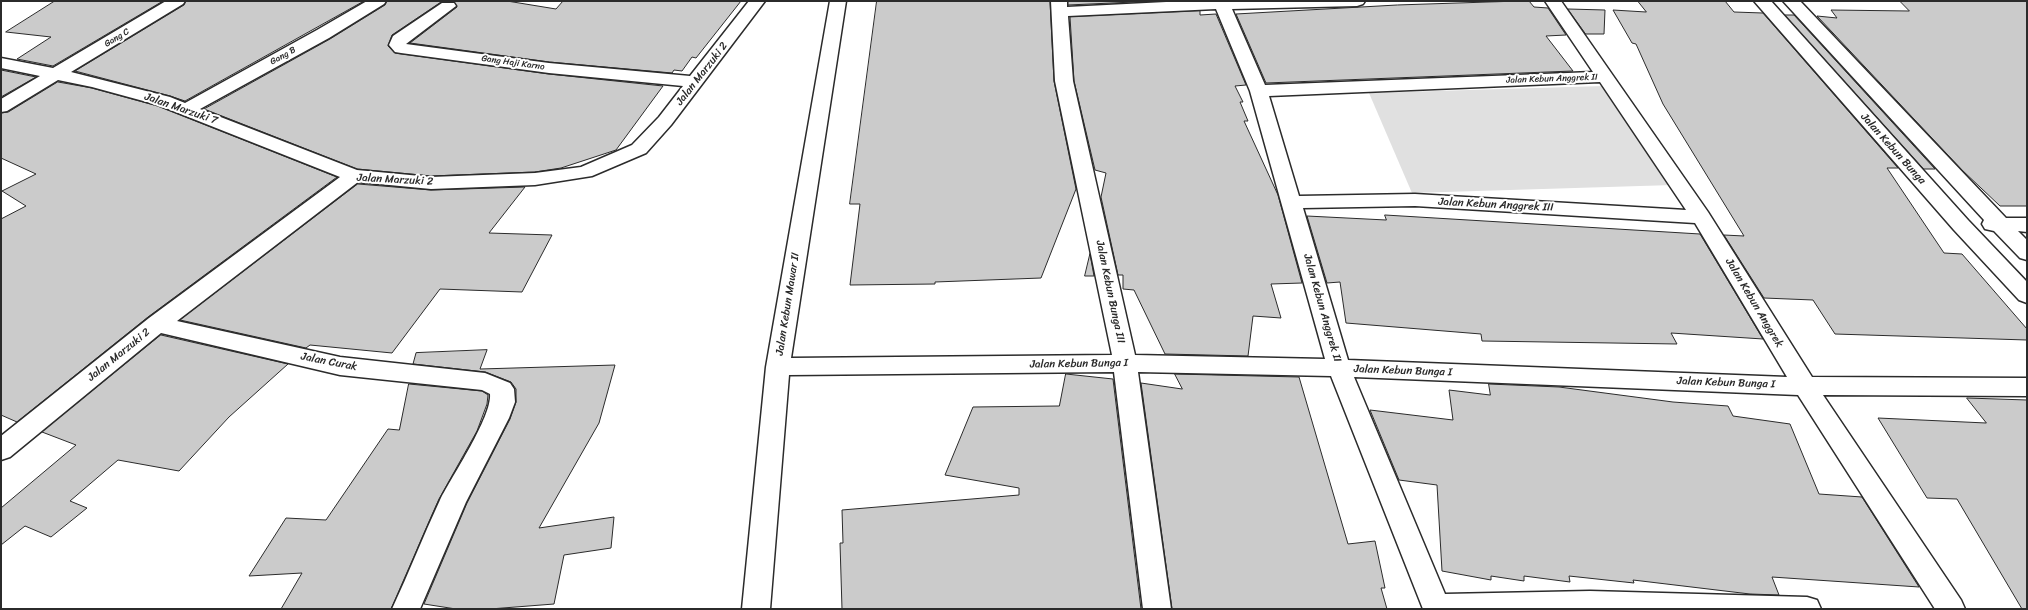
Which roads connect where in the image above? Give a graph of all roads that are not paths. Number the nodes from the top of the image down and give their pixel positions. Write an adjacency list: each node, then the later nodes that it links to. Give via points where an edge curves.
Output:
1 (177, 1): 13 (street, Gang C)
2 (378, 1): 18 (street, Gang B)
3 (757, 1): 15 (street, Jalan Marzuki 2)
4 (838, 1): 29 (street, Jalan Kebun Mawar II)
5 (1357, 1): 9 (street)
6 (1552, 1): 14 (street, Jalan Kebun Anggrek)
7 (1763, 2): 8 (street); 23 (street, Jalan Kebun Bunga)
8 (1792, 2): 22 (street)
9 (1222, 4): 11 (street); 16 (street, Jalan Kebun Anggrek II)
10 (448, 6): 15 (street, Gang Haji Karno, via 399,40 397,45 401,48 548,68)
11 (1059, 6): 28 (street, Jalan Kebun Bunga III, via 1064,81)
12 (1, 62): 13 (street, Jalan Marzuki 7)
13 (56, 74): 17 (street, Gang C); 18 (street, Jalan Marzuki 7, via 94,82)
14 (1606, 77): 16 (street, Jalan Kebun Anggrek II); 21 (street, Jalan Kebun Anggrek)
15 (694, 82): 19 (street, Jalan Marzuki 2, via 665,121 639,149 585,172 535,180 431,183)
16 (1259, 91): 20 (street, Jalan Kebun Anggrek II)
17 (1, 107)
18 (186, 109): 19 (street, Jalan Marzuki 7)
19 (354, 176): 27 (street, Jalan Marzuki 2)
20 (1291, 202): 21 (street, Jalan Kebun Anggrek III, via 1416,200); 30 (street, Jalan Kebun Anggrek II)
21 (1701, 217): 31 (street, Jalan Kebun Anggrek)
22 (2000, 224): 23 (street); 24 (street); 25 (street)
23 (1961, 225): 26 (street, Jalan Kebun Bunga)
24 (2027, 225)
25 (2027, 253)
26 (2027, 296)
27 (157, 324): 33 (street, Jalan Marzuki 2); 35 (street, Jalan Curak, via 340,366 485,382 502,389 503,402 497,418 453,501)
28 (1125, 363): 29 (street, Jalan Kebun Bunga I); 30 (street, Jalan Kebun Bunga I); 37 (street, Jalan Kebun Bunga III)
29 (778, 367): 36 (street, Jalan Kebun Mawar II)
30 (1339, 368): 31 (street, Jalan Kebun Bunga I); 34 (street, Jalan Kebun Anggrek II)
31 (1805, 386): 32 (street, Jalan Kebun Bunga I); 39 (street, Jalan Kebun Anggrek)
32 (2027, 387)
33 (1, 450)
34 (1437, 608): 38 (street, via 1590,603)
35 (406, 609)
36 (756, 609)
37 (1157, 609)
38 (1807, 609)
39 (1951, 609)

